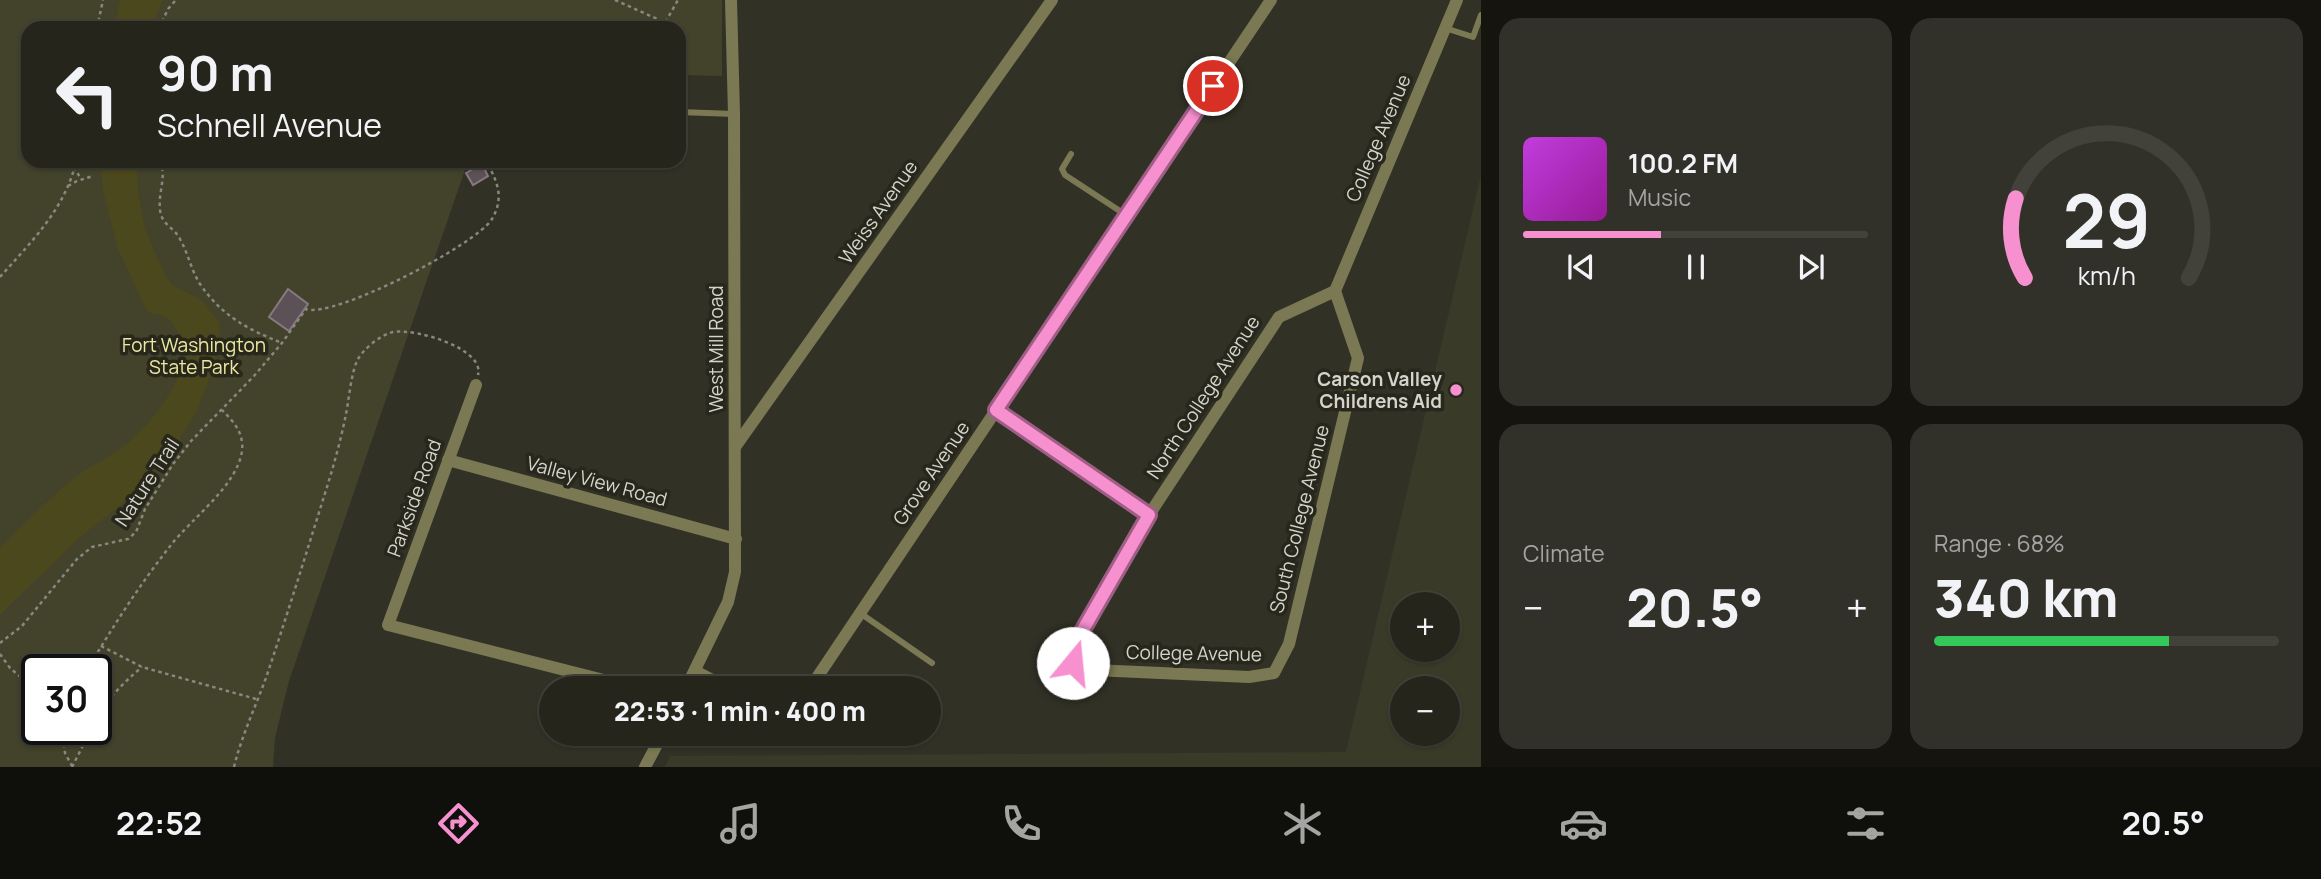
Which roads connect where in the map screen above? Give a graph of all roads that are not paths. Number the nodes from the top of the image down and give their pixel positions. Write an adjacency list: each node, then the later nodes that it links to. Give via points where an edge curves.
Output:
1 (731, 0): 8 (street, West Mill Road)
2 (1052, 0): 14 (street, Weiss Avenue)
3 (1270, 0): 10 (street, Grove Avenue)
4 (1457, 0): 6 (street, College Avenue)
5 (1481, 15): 6 (lane, via 1472,37)
6 (1445, 28): 11 (street, College Avenue)
7 (686, 112): 8 (lane)
8 (734, 114): 14 (street, West Mill Road)
9 (1071, 154): 10 (lane, via 1062,169 1065,175)
10 (1126, 215): 13 (street, Grove Avenue)
11 (1335, 291): 16 (street, North College Avenue, via 1279,317); 22 (street, South College Avenue, via 1358,358 1289,644)
12 (476, 386): 15 (street, Parkside Road)
13 (996, 410): 16 (street); 18 (street, Grove Avenue)
14 (735, 447): 17 (street, West Mill Road)
15 (448, 460): 17 (street, Valley View Road); 23 (street, Parkside Road, via 388,625)
16 (1149, 515): 20 (street, North College Avenue, via 1073,647)
17 (736, 539): 21 (street, West Mill Road, via 733,586)
18 (860, 613): 19 (lane); 26 (street, Grove Avenue)
19 (932, 663)
20 (1073, 663): 22 (street, College Avenue, via 1094,670 1249,677)
21 (695, 671): 24 (street, West Mill Road); 25 (street)
22 (1275, 673)
23 (588, 676)
24 (692, 676)
25 (704, 676)
26 (818, 676)
27 (656, 746): 28 (street)
28 (645, 767)

